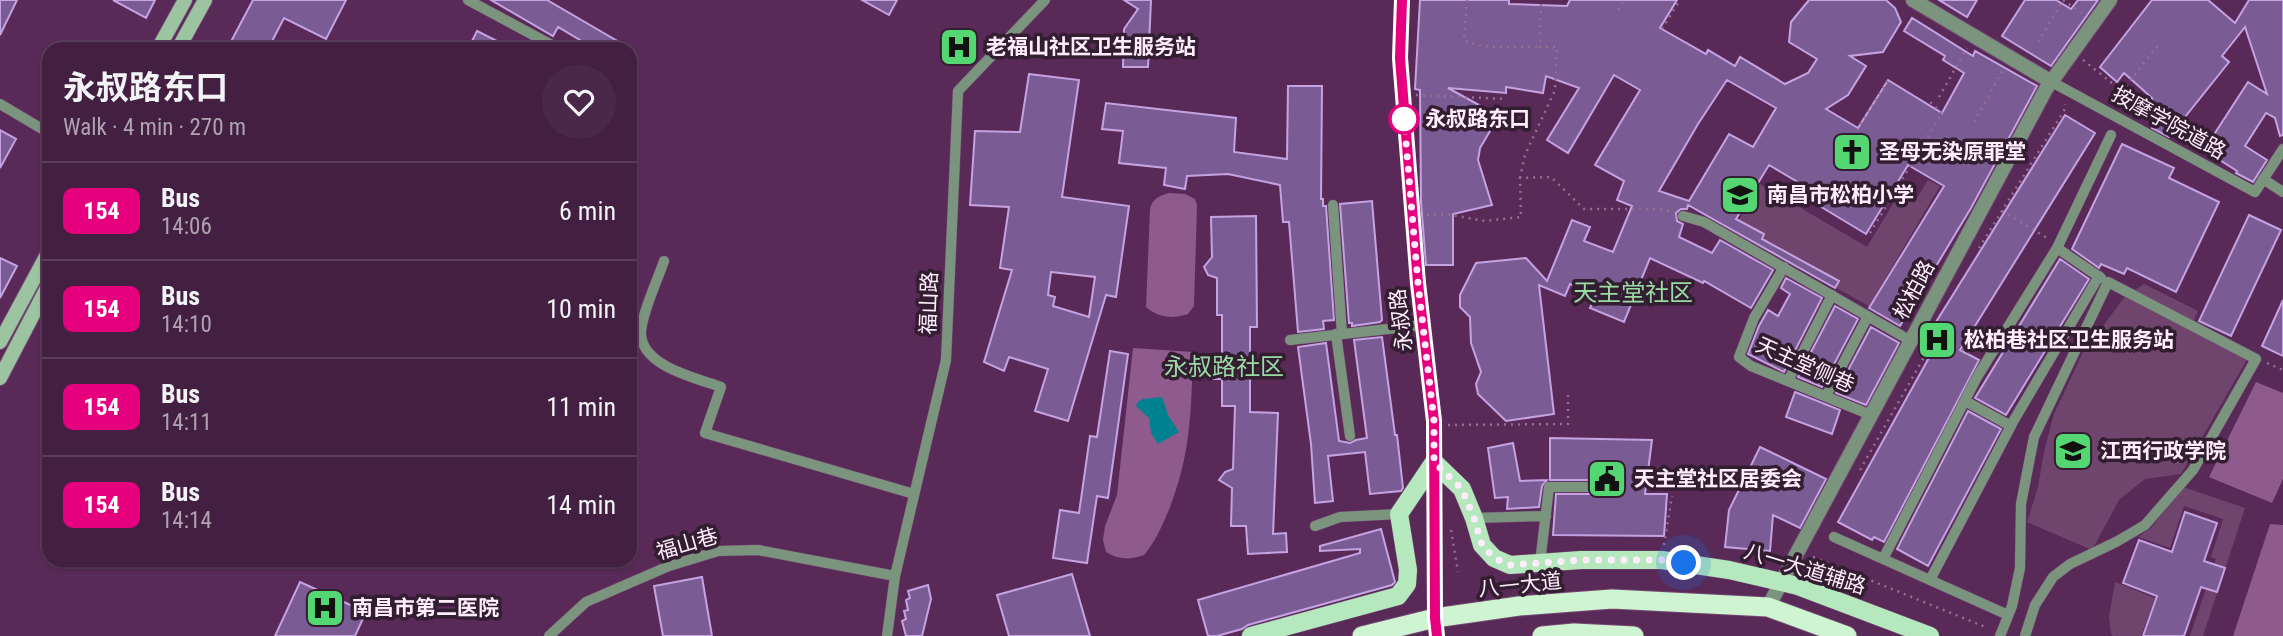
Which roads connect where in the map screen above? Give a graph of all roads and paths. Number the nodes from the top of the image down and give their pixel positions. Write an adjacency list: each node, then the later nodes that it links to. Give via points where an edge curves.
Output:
1 (185, 0): 17 (main road)
2 (205, 0): 18 (main road)
3 (468, 0): 19 (lane)
4 (1045, 0): 75 (lane, 福山路, via 958,91 946,360)
5 (1402, 0): 27 (street, 永叔路)
6 (1467, 0): 22 (path, via 1464,40)
7 (1541, 0): 22 (path)
8 (1624, 0): 13 (path)
9 (1680, 0): 15 (path)
10 (1913, 0): 16 (street)
11 (2063, 0): 14 (path); 20 (path)
12 (2110, 0): 14 (street, 松柏路)
13 (1618, 10)
14 (2094, 21): 23 (street, 松柏路)
15 (1662, 29)
16 (1974, 36): 24 (street); 28 (path)
17 (162, 42)
18 (182, 42)
19 (546, 42)
20 (2038, 42)
21 (2159, 44): 23 (path, via 2122,91)
22 (1539, 47): 38 (path, via 1557,47 1555,90 1525,155)
23 (2072, 52): 26 (street, 松柏路)
24 (2010, 58): 26 (street); 33 (path)
25 (1890, 77): 37 (path)
26 (2050, 81): 39 (lane, 按摩学院道路, via 2255,192); 58 (street, 松柏路)
27 (1403, 94): 29 (path); 43 (street, 永叔路)
28 (1938, 97)
29 (1507, 99)
30 (2065, 99): 42 (path, via 2065,109)
31 (1928, 100): 45 (path, via 1942,113)
32 (0, 104): 34 (lane)
33 (1974, 122)
34 (42, 129)
35 (2112, 135): 46 (lane)
36 (2283, 149): 39 (lane)
37 (1835, 166)
38 (1520, 178): 43 (path, via 1521,217 1485,221 1446,214); 44 (path, via 1551,177 1584,209 1661,208)
39 (2263, 179): 40 (lane)
40 (2283, 192)
41 (1333, 205): 56 (lane)
42 (2002, 211): 46 (path); 47 (path)
43 (1412, 215): 55 (street, 永叔路)
44 (1683, 215): 50 (lane)
45 (1870, 233)
46 (2058, 246): 51 (lane); 61 (lane)
47 (1975, 254)
48 (664, 261): 75 (lane, via 643,320 643,343 663,365 721,387 705,433)
49 (42, 264): 59 (main road)
50 (1784, 267): 52 (lane); 64 (lane, 天主堂侧巷, via 1754,318 1739,357)
51 (2103, 279): 60 (lane); 70 (lane); 90 (lane, via 2034,437 2021,505 2020,568)
52 (1832, 295): 54 (lane); 64 (lane)
53 (42, 297): 63 (main road)
54 (1868, 316): 58 (lane); 66 (lane)
55 (1423, 325): 56 (lane); 69 (street, 永叔路)
56 (1339, 334): 57 (lane); 71 (lane)
57 (1290, 340)
58 (1911, 341): 68 (street, 松柏路)
59 (0, 342)
60 (2256, 359): 62 (path); 101 (lane, via 2193,470 2146,525 2053,577 2035,605)
61 (1986, 363): 67 (lane); 73 (path, via 1929,331 1935,338)
62 (2283, 370)
63 (0, 378)
64 (1788, 381): 66 (lane, 天主堂侧巷)
65 (1568, 390): 69 (path, via 1568,424)
66 (1826, 396): 68 (lane, 天主堂侧巷)
67 (1965, 401): 70 (lane); 83 (lane)
68 (1871, 415): 88 (street, 松柏路)
69 (1434, 425): 72 (street, 永叔路)
70 (2011, 426): 87 (lane)
71 (1350, 436)
72 (1434, 462): 77 (main road); 79 (main road, 八一大道辅路, via 1462,489); 91 (street, 永叔路)
73 (1859, 472)
74 (1616, 487): 78 (lane, via 1549,487)
75 (914, 494): 86 (lane, 福山路)
76 (1672, 496): 84 (path)
77 (1399, 514): 80 (lane, via 1340,516); 95 (main road, via 1408,570 1407,584 1398,596)
78 (1546, 516): 79 (lane); 85 (lane)
79 (1474, 518): 85 (main road, 八一大道辅路, via 1482,545 1494,558 1510,565)
80 (1314, 526)
81 (1834, 537): 83 (lane)
82 (1811, 557): 92 (path)
83 (1883, 559): 87 (lane)
84 (1662, 560): 85 (main road, 八一大道辅路); 88 (main road, 八一大道辅路)
85 (1540, 563)
86 (895, 576): 93 (lane, 福山巷, via 758,550 718,551 669,566 586,602); 94 (lane, 福山路)
87 (1930, 580): 90 (lane)
88 (1782, 582): 89 (street, 松柏路); 100 (main road, 八一大道辅路)
89 (1768, 607): 91 (highway, 八一大道, via 1612,599 1519,606); 99 (highway, 八一大道)
90 (2008, 615): 92 (lane)
91 (1436, 627): 96 (highway, 八一大道)
92 (2001, 635)
93 (549, 636)
94 (887, 636)
95 (1251, 636)
96 (1362, 636)
97 (1542, 636): 98 (highway)
98 (1634, 636)
99 (1847, 636)
100 (1930, 636)
101 (2025, 636)

